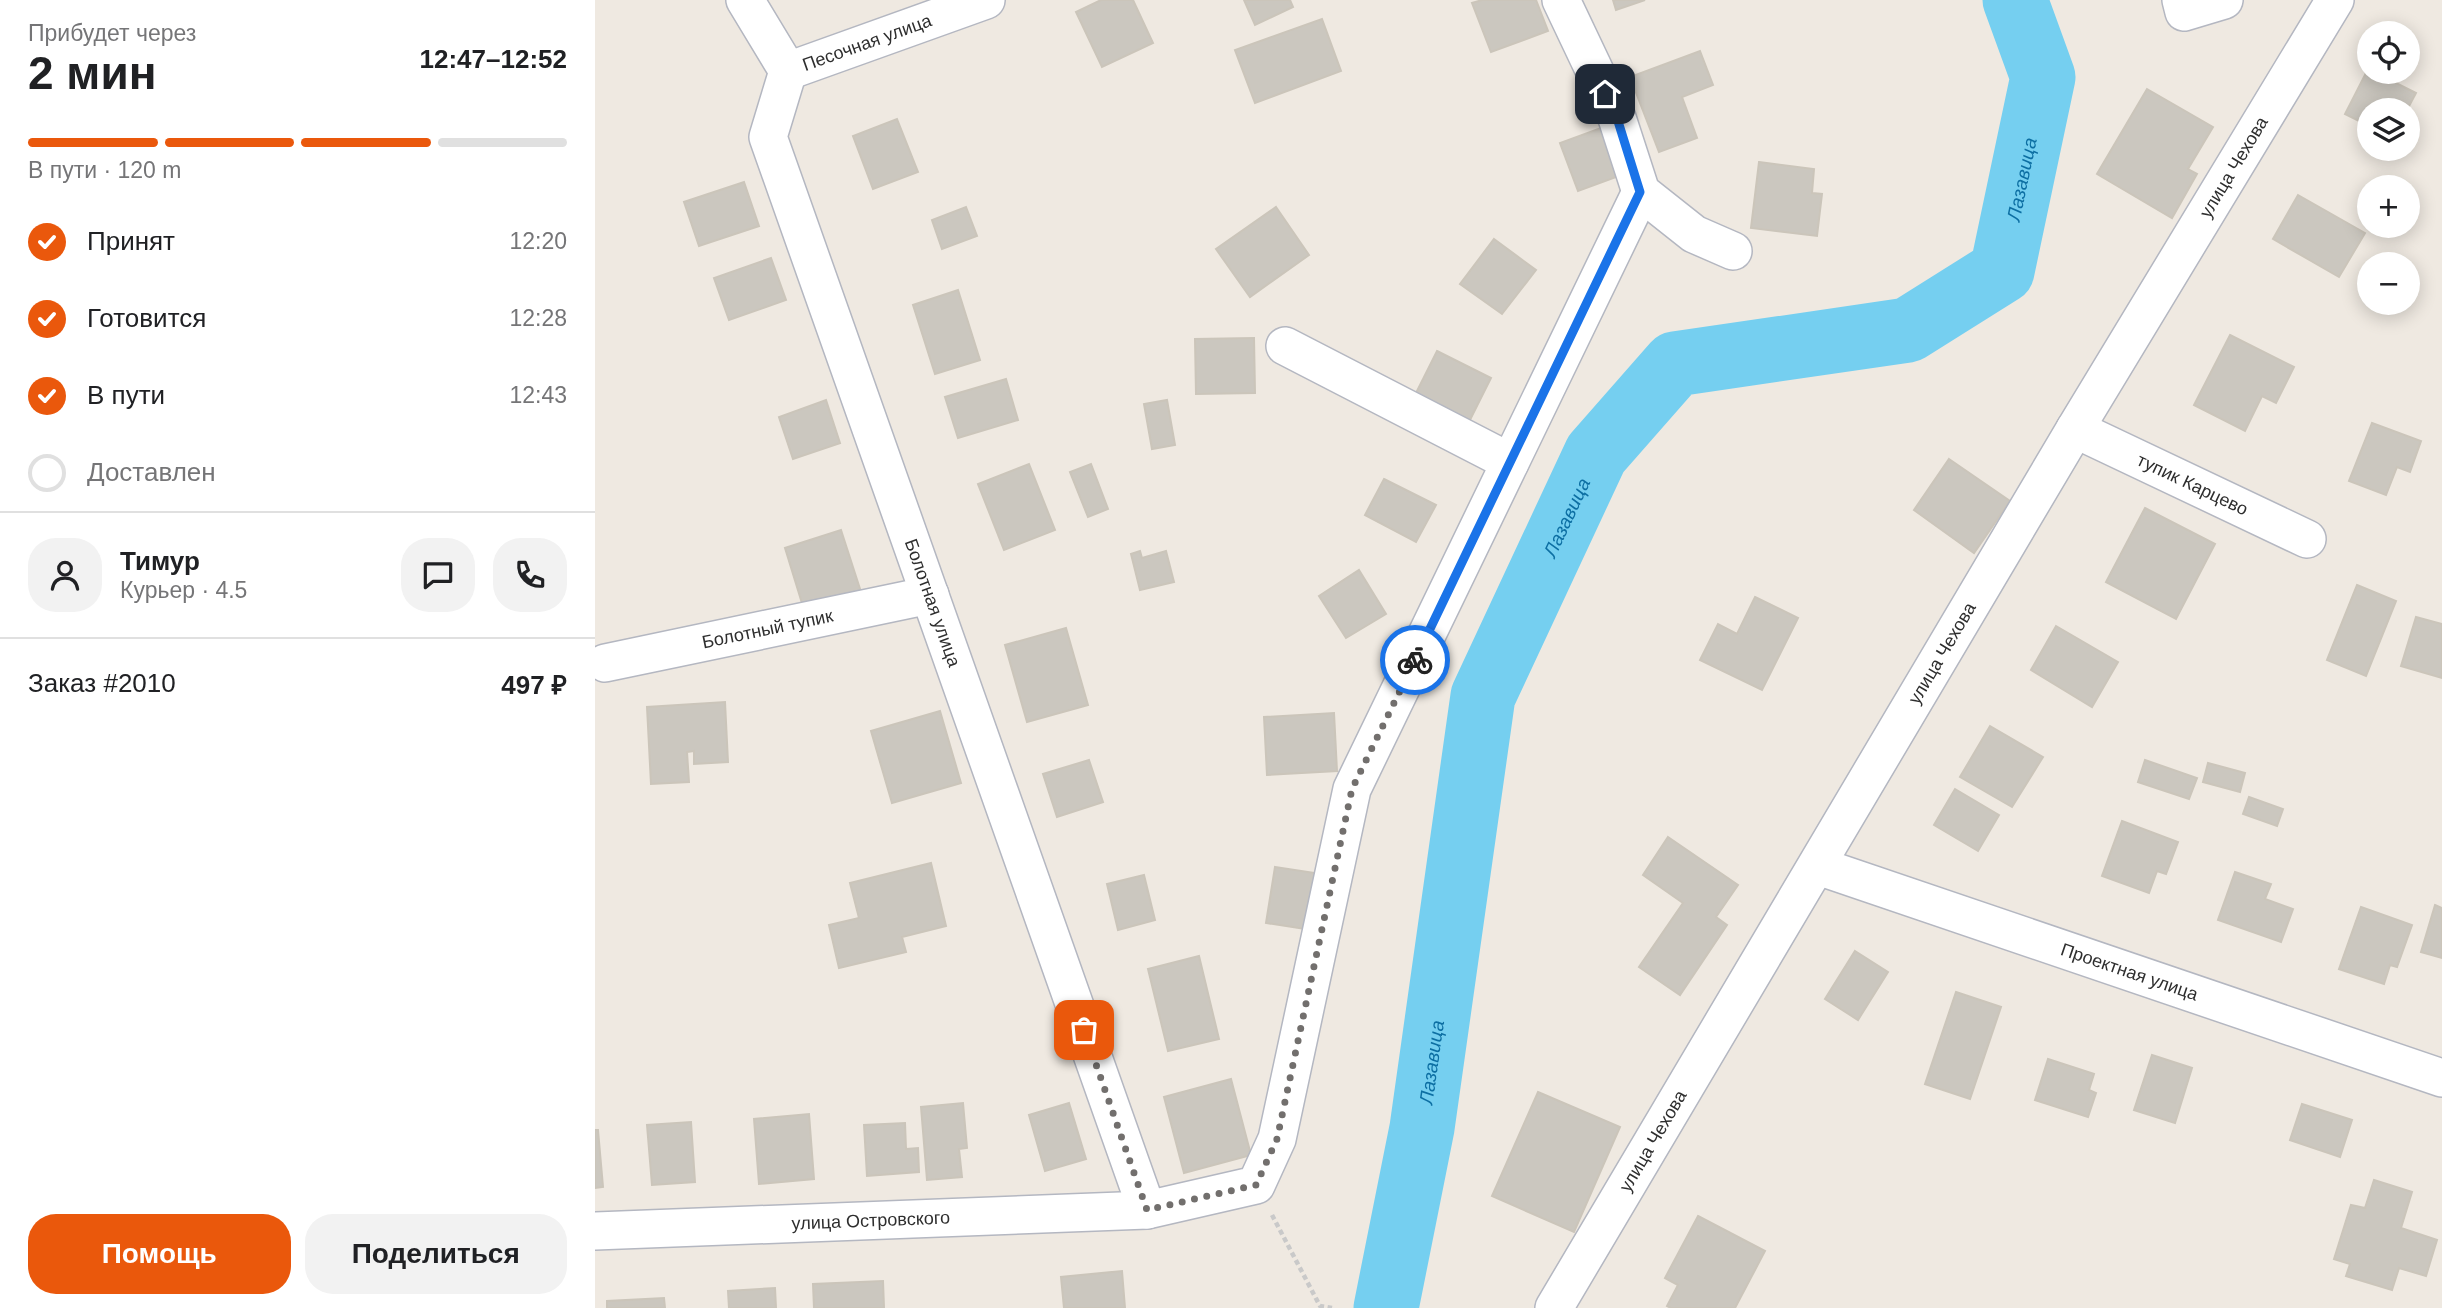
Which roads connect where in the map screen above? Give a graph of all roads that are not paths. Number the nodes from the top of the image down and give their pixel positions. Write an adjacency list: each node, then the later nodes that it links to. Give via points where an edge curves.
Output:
1 (745, 0): 7 (street)
2 (986, 0): 7 (street, Песочная улица)
3 (1560, 0): 8 (street, via 1617,118)
4 (2181, 0): 5 (street, via 2184,12)
5 (2224, 0)
6 (2335, 0): 11 (street, улица Чехова)
7 (788, 71): 14 (street, Болотная улица, via 768,137)
8 (1640, 192): 9 (street, via 1694,234); 12 (street)
9 (1733, 251)
10 (1285, 346): 12 (street)
11 (2075, 429): 13 (street, тупик Карцево); 16 (street, улица Чехова)
12 (1510, 461): 18 (street, улица Островского, via 1352,789 1277,1139 1256,1185)
13 (2307, 539)
14 (930, 595): 15 (street, Болотный тупик); 18 (street, Болотная улица)
15 (605, 663)
16 (1818, 866): 17 (street, Проектная улица); 20 (street, улица Чехова)
17 (2442, 1078)
18 (1147, 1210): 19 (street, улица Островского)
19 (595, 1231)
20 (1554, 1308)

